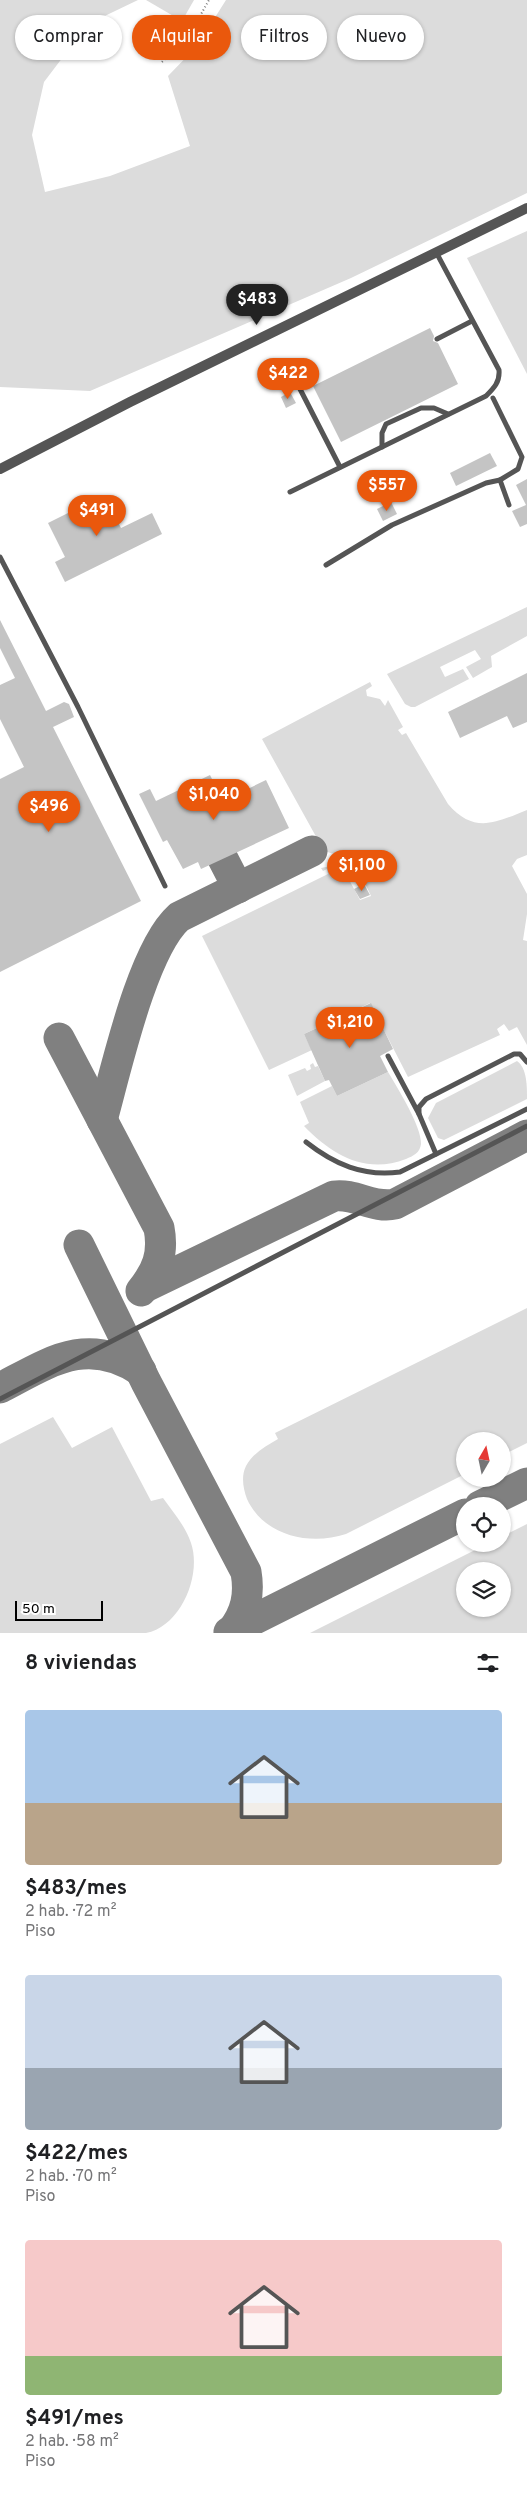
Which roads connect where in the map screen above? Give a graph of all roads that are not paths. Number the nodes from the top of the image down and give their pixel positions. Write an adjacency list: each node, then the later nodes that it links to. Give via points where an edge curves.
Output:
1 (527, 208): 2 (street)
2 (436, 252): 3 (lane); 12 (street)
3 (472, 322): 4 (lane); 5 (lane, via 499,370)
4 (438, 339)
5 (495, 387): 7 (lane); 8 (lane)
6 (300, 390): 11 (lane)
7 (486, 396): 8 (lane); 9 (lane)
8 (493, 398): 13 (lane, via 522,461 518,468)
9 (448, 414): 10 (lane); 10 (lane, via 428,406 386,424)
10 (382, 447): 11 (lane)
11 (340, 467): 14 (lane)
12 (0, 469)
13 (500, 480): 15 (lane); 17 (lane, via 486,483 392,525)
14 (290, 492)
15 (509, 505)
16 (0, 557): 18 (lane)
17 (326, 565)
18 (165, 886)
19 (388, 1056): 21 (lane)
20 (527, 1062): 22 (lane, via 520,1054 514,1054)
21 (410, 1095): 22 (lane, via 418,1098); 24 (lane)
22 (430, 1096): 24 (lane, via 421,1104)
23 (527, 1109): 27 (lane)
24 (419, 1114): 27 (lane)
25 (527, 1126): 28 (lane)
26 (306, 1142): 27 (lane, via 333,1160 370,1173 400,1172)
27 (436, 1154)
28 (0, 1399)

